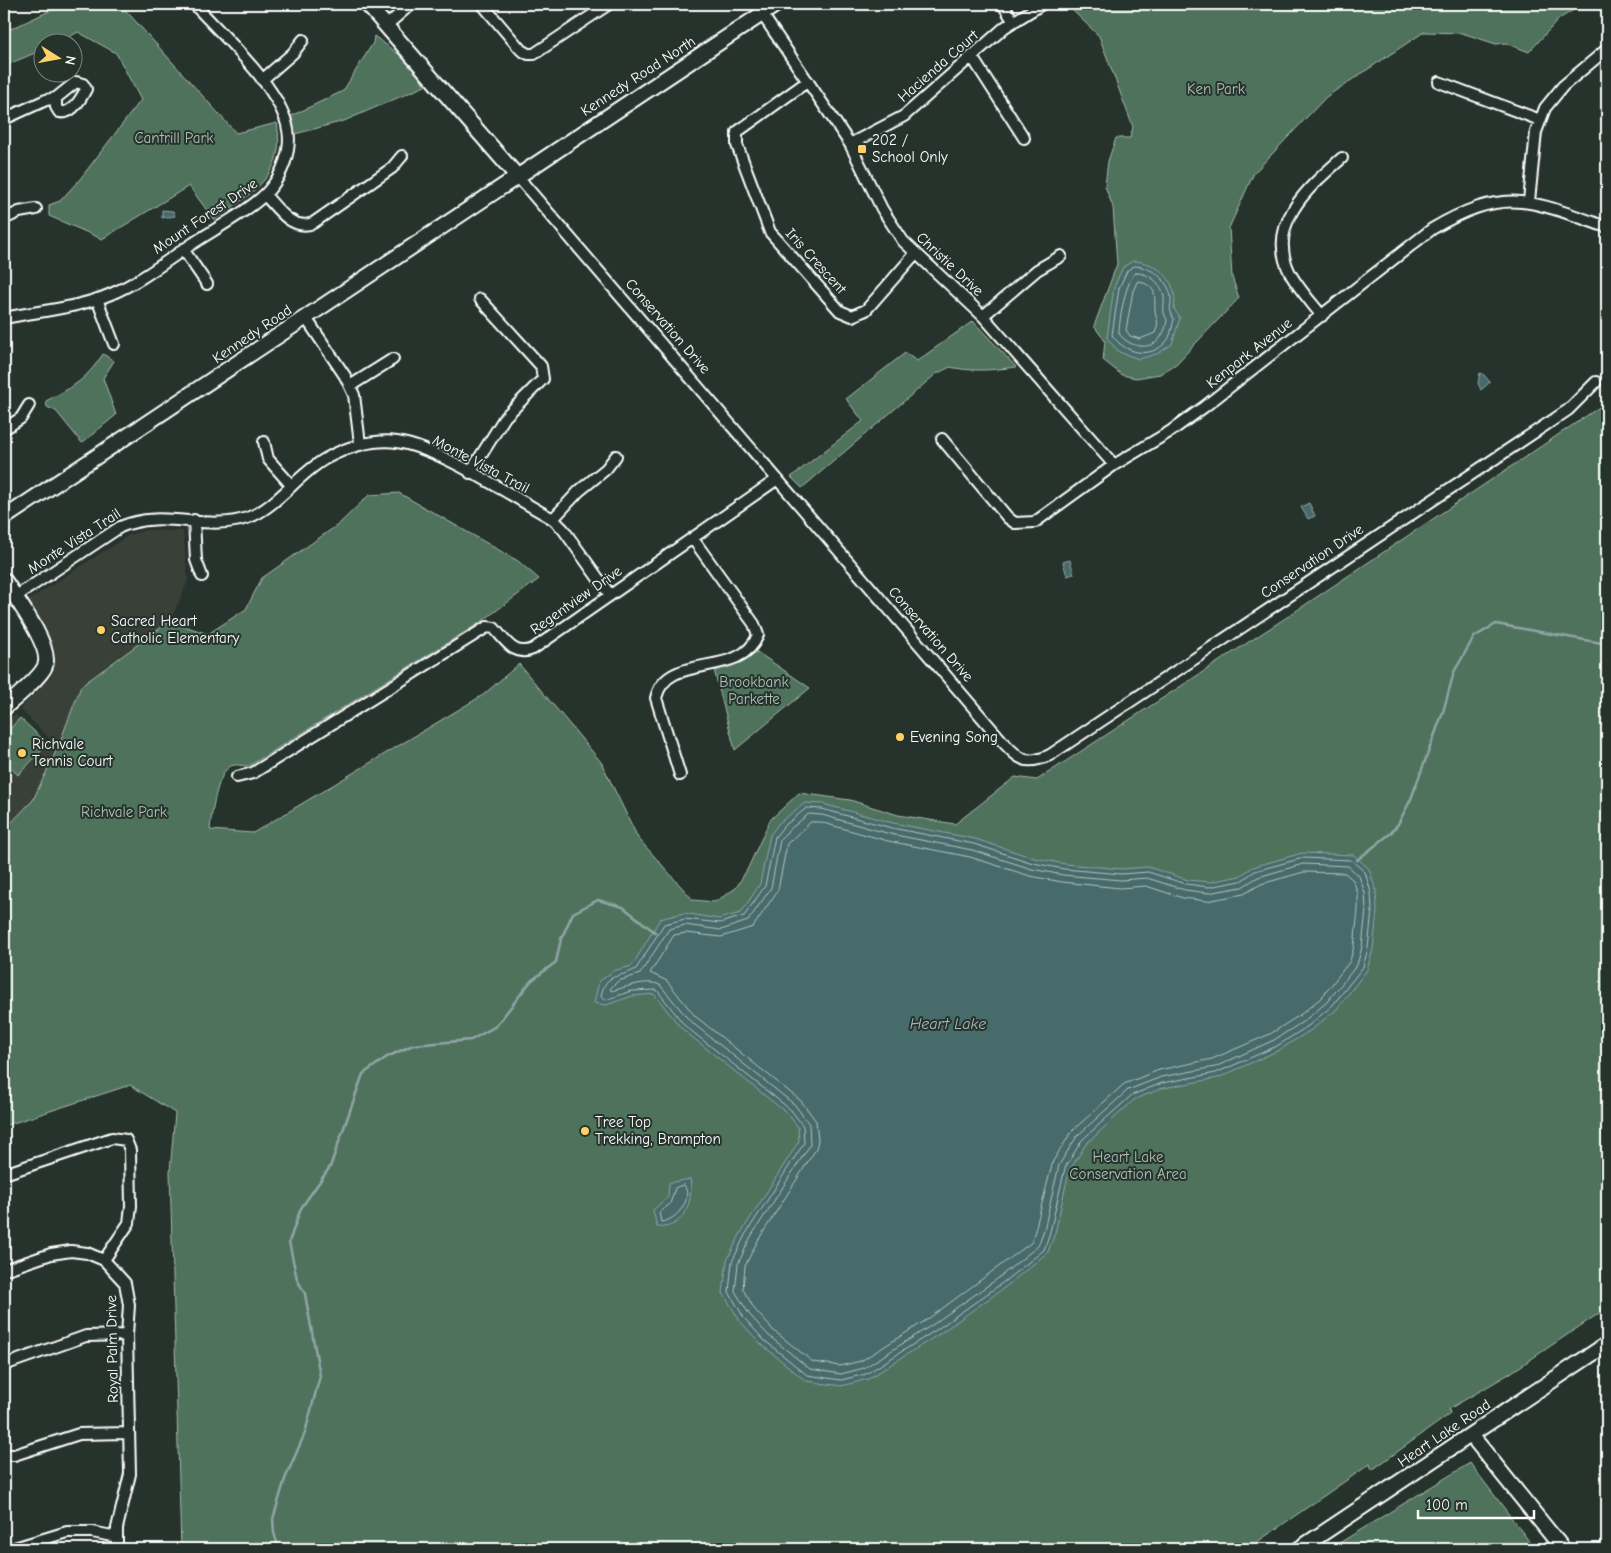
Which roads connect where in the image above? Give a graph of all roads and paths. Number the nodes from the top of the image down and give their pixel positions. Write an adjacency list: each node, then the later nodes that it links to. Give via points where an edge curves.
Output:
1 (194, 4): 15 (street, Mount Forest Drive)
2 (367, 4): 11 (main road, Conservation Drive)
3 (411, 4): 11 (street)
4 (482, 4): 5 (street, via 528,54 534,54)
5 (610, 4)
6 (777, 4): 9 (main road, Kennedy Road North)
7 (1003, 4): 10 (street)
8 (1042, 4): 10 (street, Hacienda Court)
9 (762, 14): 16 (street, Christie Drive); 25 (main road, Kennedy Road North)
10 (1013, 21): 14 (street, Hacienda Court)
11 (387, 25): 25 (main road, Conservation Drive)
12 (302, 40): 15 (street, via 293,53)
13 (1607, 49): 20 (street, via 1553,96)
14 (972, 57): 21 (street); 22 (street, Hacienda Court, via 904,116)
15 (262, 80): 26 (street, Mount Forest Drive, via 282,106 289,141 284,164)
16 (808, 81): 22 (street, Christie Drive); 32 (street, Iris Crescent, via 737,132 737,146 770,232 840,311 852,316 866,310)
17 (1439, 82): 20 (street)
18 (56, 98): 19 (street)
19 (4, 119)
20 (1540, 120): 27 (street, via 1532,160)
21 (1024, 138)
22 (850, 144): 32 (street, Christie Drive, via 882,209)
23 (402, 156): 26 (street, via 392,168 305,226 291,222)
24 (1342, 158): 38 (street, via 1302,195 1288,216 1283,234 1283,252 1289,272)
25 (516, 176): 40 (main road, Kennedy Road); 53 (street, Conservation Drive)
26 (265, 195): 31 (street, Mount Forest Drive)
27 (1529, 201): 30 (street, Kenpark Avenue); 38 (street, Kenpark Avenue, via 1495,202 1457,214 1432,229)
28 (36, 209): 29 (street)
29 (4, 219)
30 (1607, 227)
31 (183, 249): 34 (street); 35 (street, Mount Forest Drive, via 129,286)
32 (914, 254): 37 (street, Christie Drive)
33 (1061, 256): 37 (street, via 1037,270)
34 (207, 284)
35 (97, 299): 39 (street, Mount Forest Drive); 41 (street)
36 (480, 300): 52 (street, via 541,366 543,379 505,418)
37 (984, 316): 51 (street, Christie Drive)
38 (1322, 316): 51 (street, Kenpark Avenue, via 1171,431)
39 (4, 318)
40 (306, 318): 44 (street); 55 (main road, Kennedy Road)
41 (114, 344)
42 (393, 360): 44 (street)
43 (1596, 382): 53 (street, Conservation Drive, via 1561,414 1050,755 1029,762 1017,757 1003,742)
44 (350, 386): 49 (street)
45 (30, 405): 46 (street, via 22,418)
46 (4, 429)
47 (942, 439): 51 (street, Kenpark Avenue, via 1015,523 1035,522)
48 (264, 442): 54 (street, via 268,459)
49 (360, 444): 52 (street, Monte Vista Trail, via 389,442 410,445); 54 (street, Monte Vista Trail, via 324,459)
50 (616, 456): 56 (street, via 606,470 579,491)
51 (1114, 465)
52 (470, 473): 56 (street, Monte Vista Trail)
53 (776, 480): 58 (street, Regentview Drive)
54 (292, 486): 57 (street, Monte Vista Trail, via 266,509 246,518 216,522)
55 (4, 518)
56 (553, 519): 61 (street, Monte Vista Trail)
57 (194, 520): 59 (street, via 196,560); 62 (street, Monte Vista Trail, via 147,518 120,527)
58 (693, 539): 61 (street, Regentview Drive); 64 (street, via 754,624 758,635 750,648 734,657 714,666 684,670 660,687 656,698)
59 (202, 576)
60 (4, 580): 62 (main road)
61 (610, 595): 65 (street, Regentview Drive, via 524,653 511,646 494,628 487,627 253,773)
62 (15, 597): 63 (main road, via 44,645 46,660 40,673)
63 (4, 708)
64 (680, 775)
65 (237, 777)
66 (4, 1174): 67 (street, via 112,1138 126,1140 130,1150 130,1215 126,1230)
67 (104, 1260): 68 (street, Royal Palm Drive, via 80,1252 59,1252); 69 (street, Royal Palm Drive, via 121,1277 127,1289)
68 (4, 1270)
69 (126, 1335): 71 (street, via 86,1336); 72 (street, Royal Palm Drive)
70 (1607, 1344): 73 (main road, Heart Lake Road)
71 (4, 1365)
72 (128, 1432): 74 (street, via 79,1434 14,1455); 75 (street, Royal Palm Drive, via 129,1483 118,1521)
73 (1471, 1435): 78 (main road, Heart Lake Road); 79 (main road)
74 (4, 1455)
75 (117, 1538): 76 (street, via 92,1532 67,1532); 77 (street, Royal Palm Drive)
76 (11, 1549)
77 (117, 1549)
78 (1299, 1549)
79 (1564, 1549)

